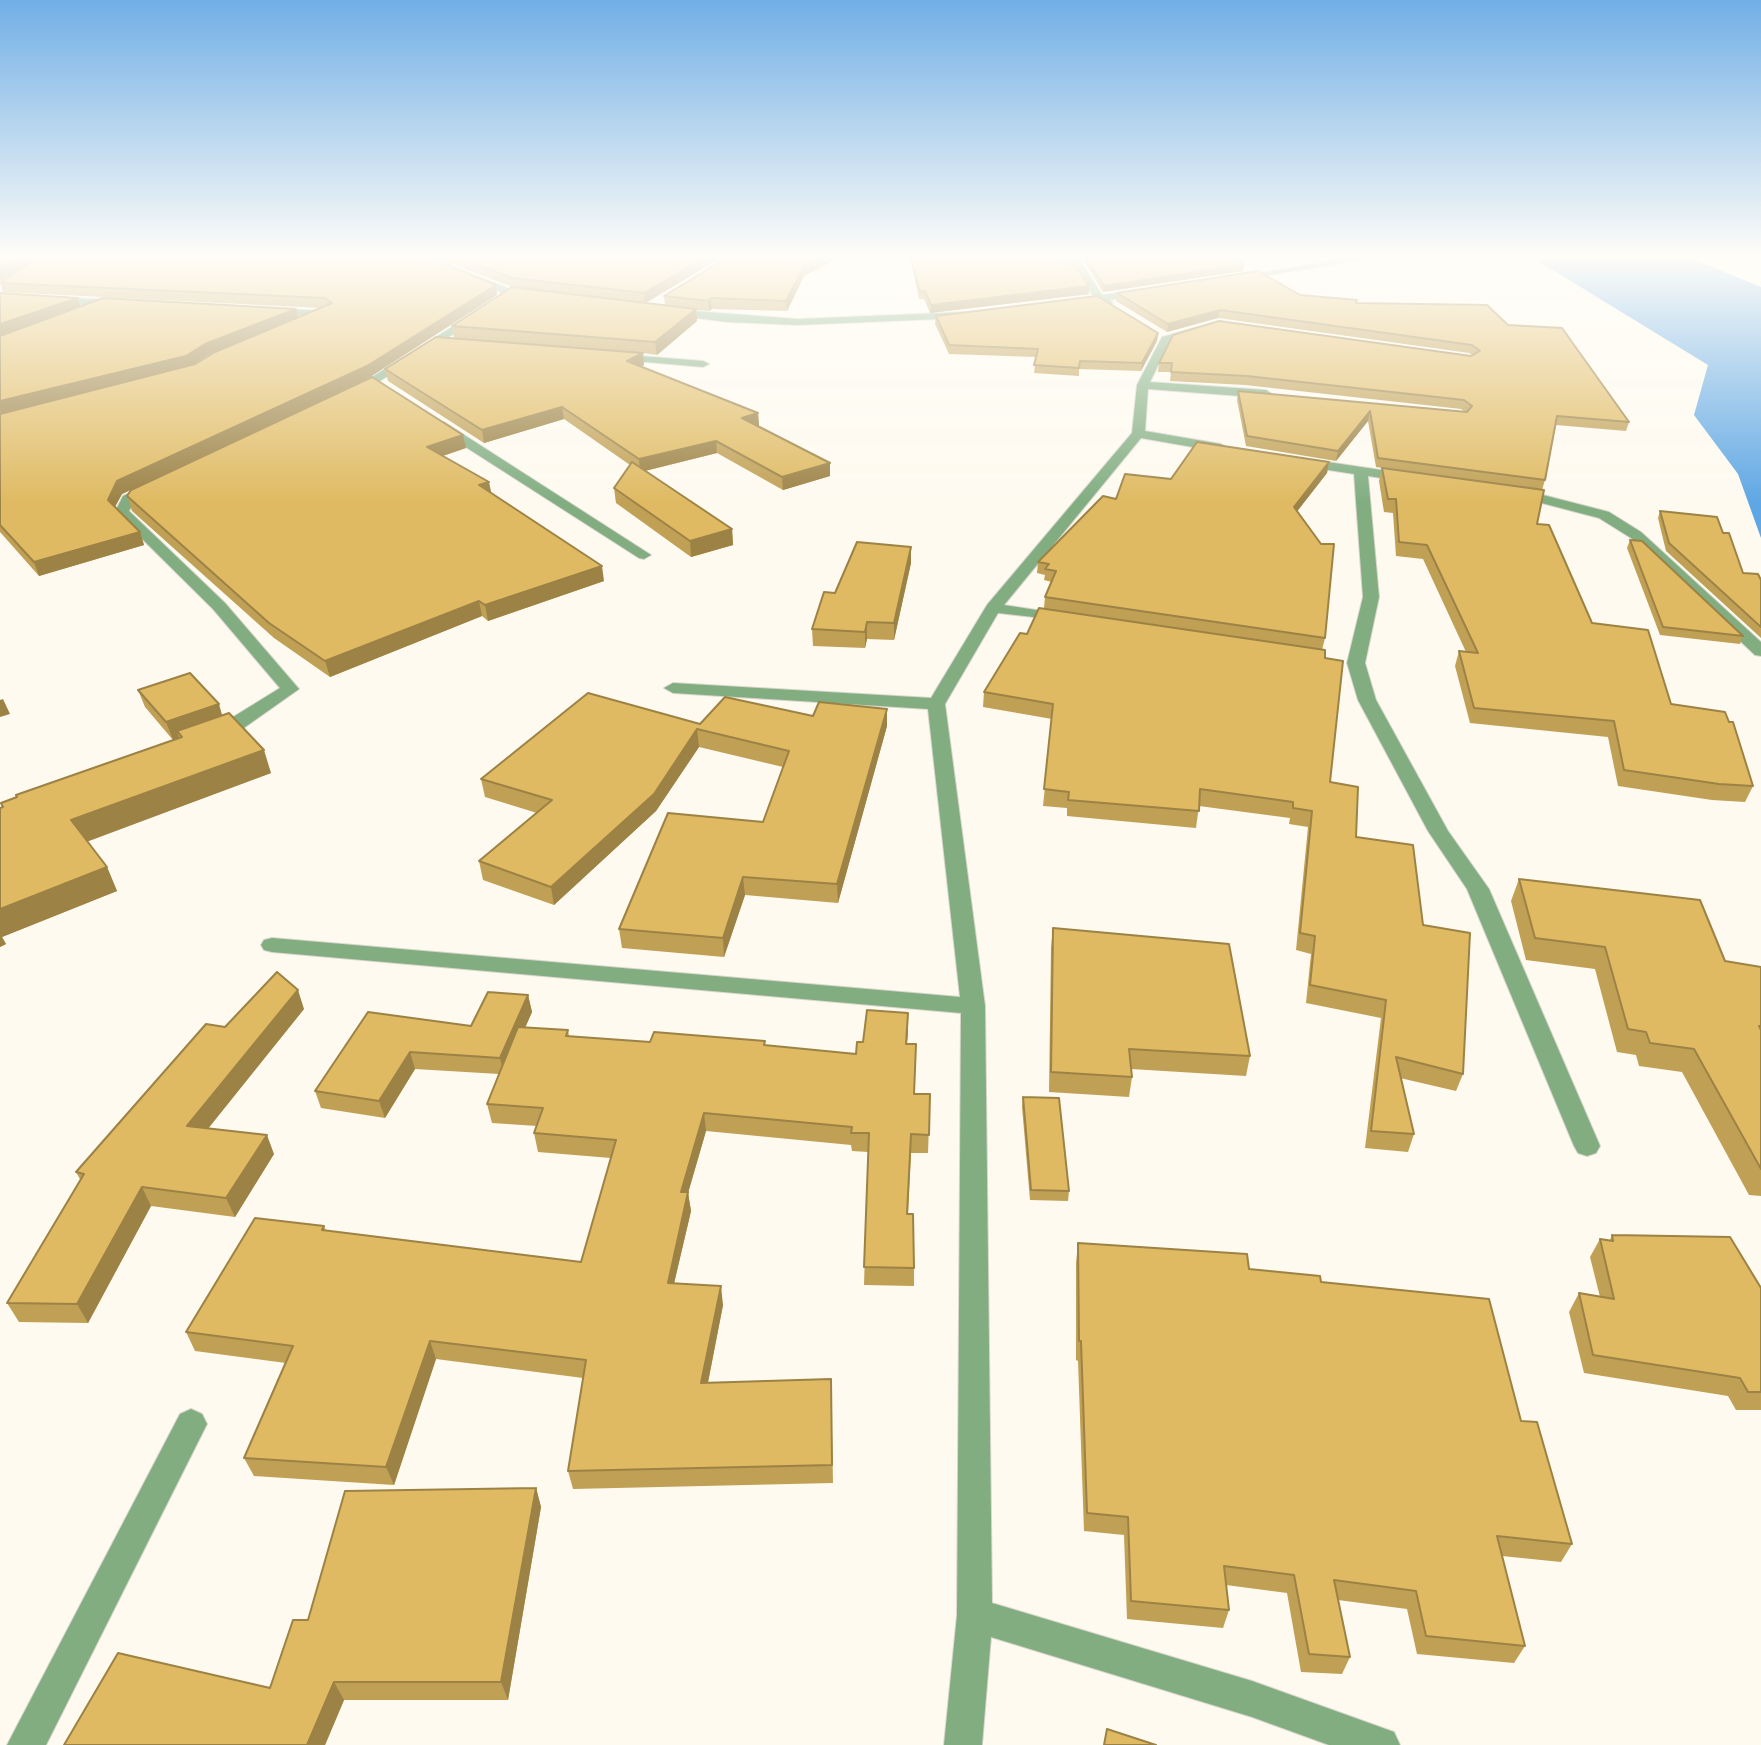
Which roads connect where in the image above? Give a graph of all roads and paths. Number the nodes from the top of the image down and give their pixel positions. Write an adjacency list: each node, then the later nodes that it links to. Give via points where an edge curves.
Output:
1 (440, 339): 3 (street)
2 (1159, 339): 7 (street)
3 (436, 342): 4 (street); 9 (street, via 411,355 381,385)
4 (463, 344)
5 (610, 356): 6 (street)
6 (703, 364)
7 (1143, 385): 8 (street); 11 (street)
8 (1284, 396)
9 (337, 401)
10 (432, 419): 18 (street)
11 (1138, 434): 12 (street); 19 (street)
12 (1230, 450)
13 (1282, 459): 14 (street)
14 (1361, 472): 15 (street); 27 (street, via 1371,597 1349,662 1438,831 1478,889)
15 (1427, 481)
16 (165, 482): 24 (street, via 128,499 122,512 219,606 290,688 232,728)
17 (1494, 489): 21 (street, via 1592,512 1626,528)
18 (644, 555)
19 (993, 608): 20 (street); 23 (street)
20 (1073, 620)
21 (1761, 651)
22 (673, 688): 23 (street)
23 (936, 704): 26 (street)
24 (193, 742)
25 (272, 945): 26 (street)
26 (973, 1006): 29 (street)
27 (1587, 1146)
28 (191, 1424): 30 (street)
29 (975, 1615): 31 (street); 32 (street, via 1252,1699)
30 (26, 1745)
31 (963, 1745)
32 (1381, 1745)

